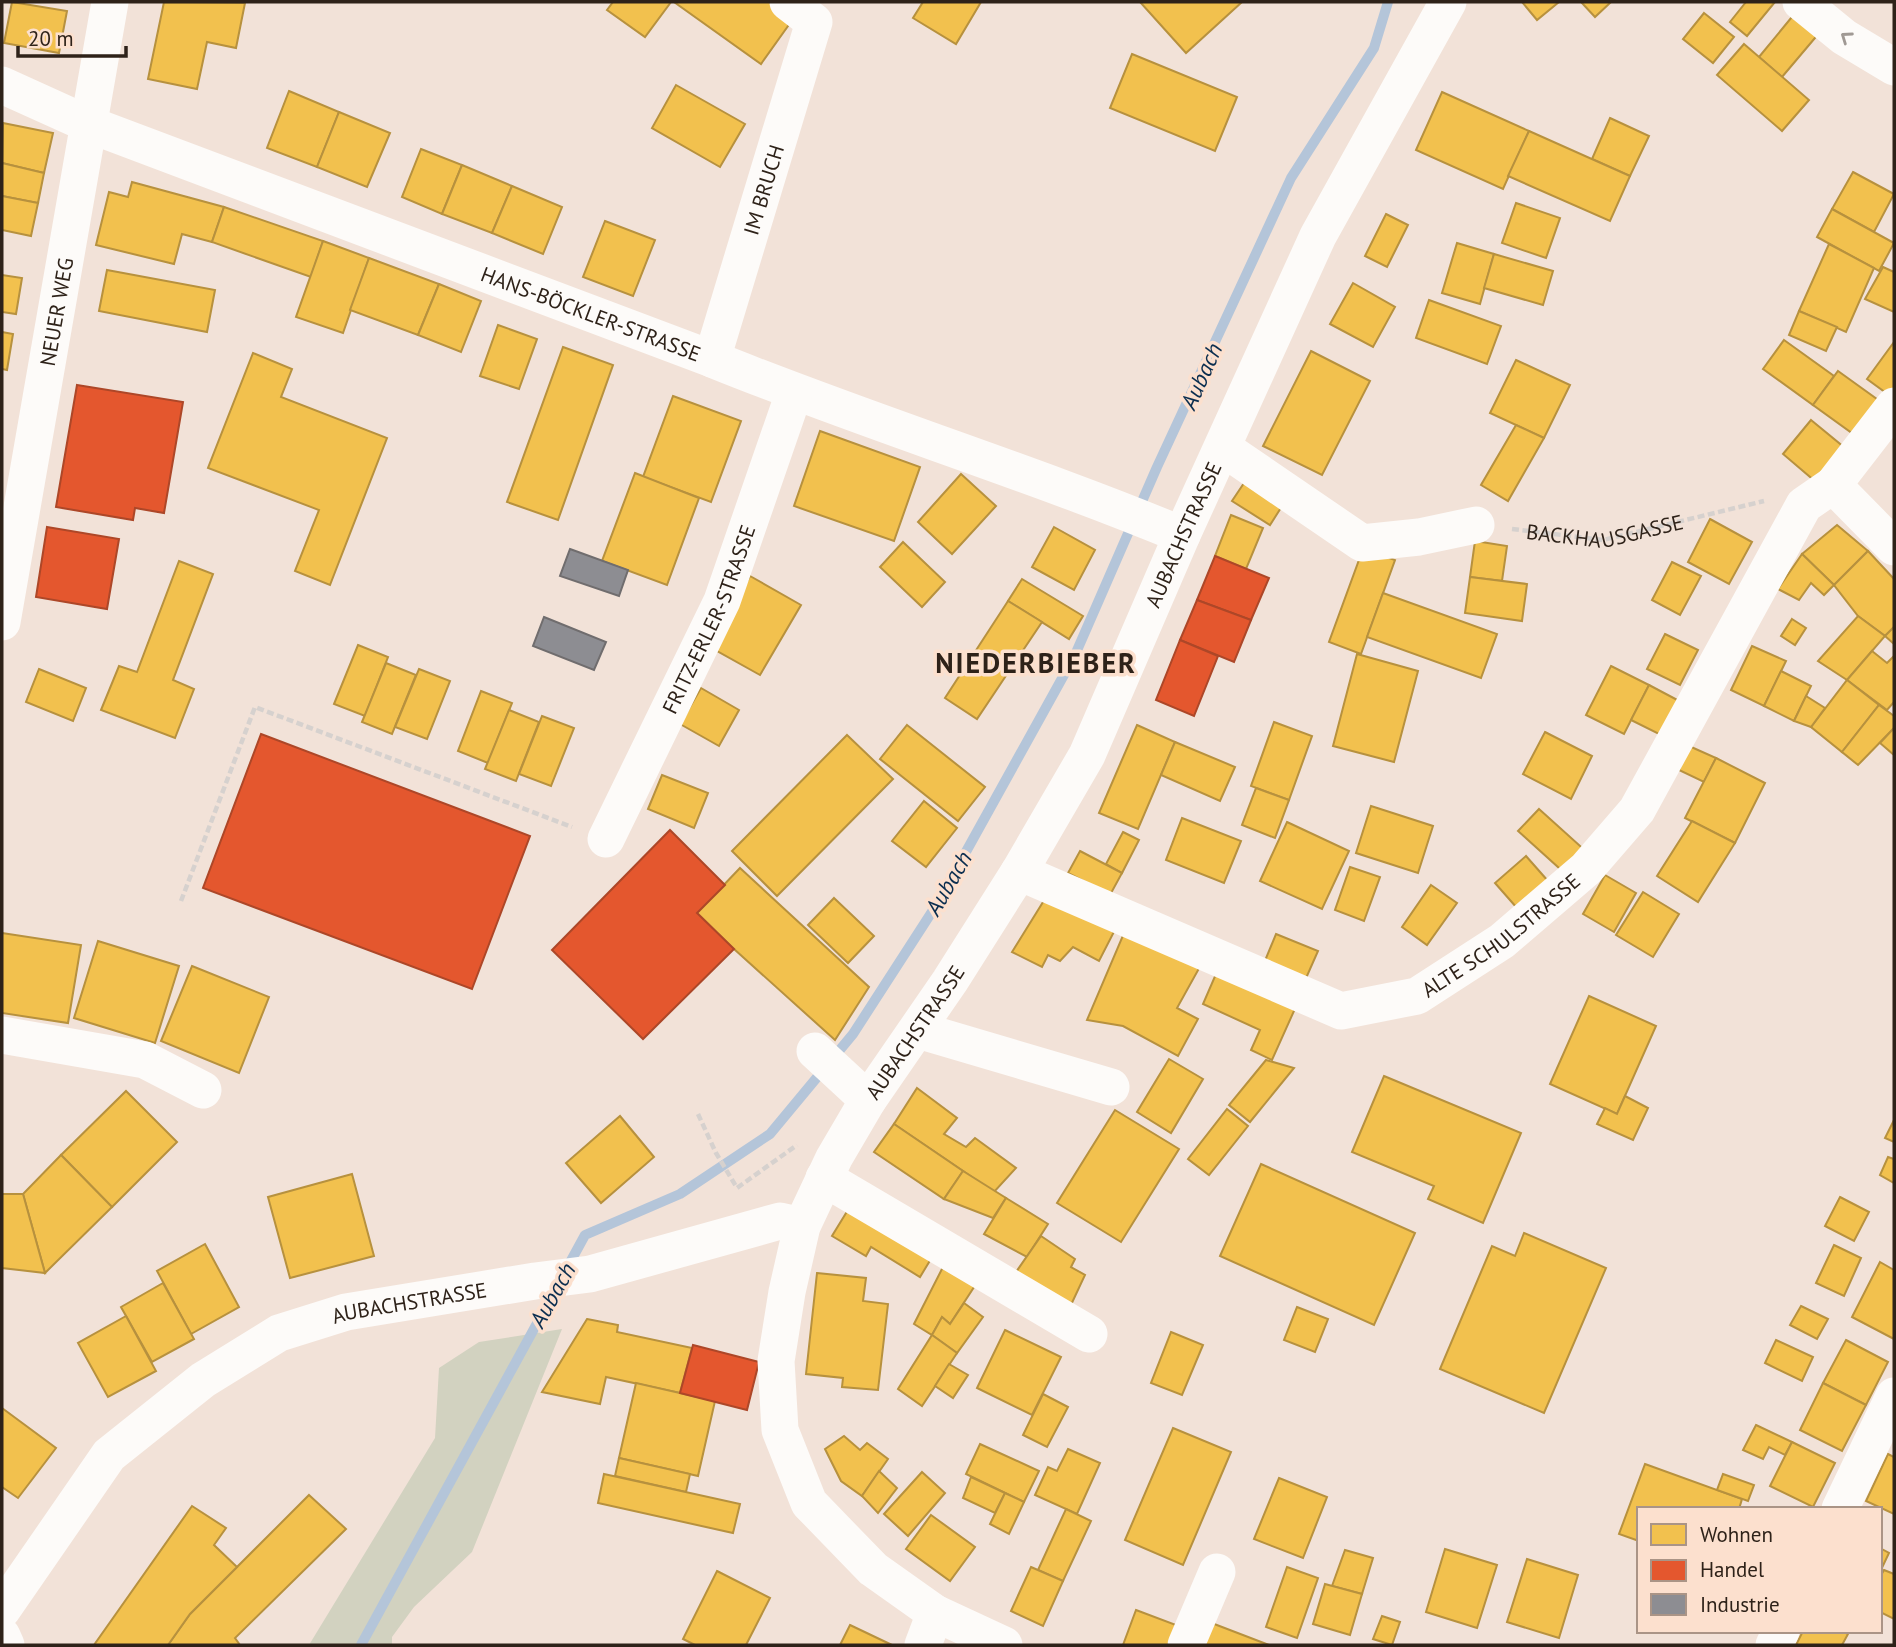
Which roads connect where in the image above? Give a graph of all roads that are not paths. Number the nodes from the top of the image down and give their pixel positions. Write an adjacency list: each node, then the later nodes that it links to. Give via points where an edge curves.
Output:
1 (110, 2): 7 (street, NEUER WEG)
2 (1448, 2): 11 (street, AUBACHSTRASSE, via 1318,236)
3 (1801, 2): 5 (street, one-way to 3, via 1844,37)
4 (809, 8): 8 (street, IM BRUCH)
5 (1894, 67)
6 (2, 85): 7 (street, HANS-BÖCKLER-STRASSE)
7 (88, 124): 8 (street, HANS-BÖCKLER-STRASSE); 16 (street, NEUER WEG)
8 (712, 359): 9 (street, HANS-BÖCKLER-STRASSE)
9 (794, 393): 14 (street, HANS-BÖCKLER-STRASSE); 17 (street, FRITZ-ERLER-STRASSE, via 722,601)
10 (1894, 406): 12 (street, ALTE SCHULSTRASSE)
11 (1223, 448): 13 (street, via 1362,543); 14 (street, AUBACHSTRASSE)
12 (1818, 495): 15 (street); 18 (street, ALTE SCHULSTRASSE, via 1637,810 1586,869 1502,941 1418,996 1341,1011)
13 (1476, 524)
14 (1167, 529): 18 (street, AUBACHSTRASSE, via 1087,755)
15 (1894, 547)
16 (2, 622)
17 (606, 839)
18 (1018, 872): 19 (street, AUBACHSTRASSE)
19 (918, 1030): 22 (street); 23 (street, AUBACHSTRASSE)
20 (2, 1035): 24 (street, via 145,1060)
21 (815, 1051): 23 (street)
22 (1111, 1087)
23 (856, 1088): 25 (street, AUBACHSTRASSE)
24 (202, 1090)
25 (824, 1178): 26 (street, AUBACHSTRASSE); 27 (street)
26 (802, 1226): 31 (street, AUBACHSTRASSE, via 780,1221 590,1274 346,1312 279,1333 203,1380 109,1455); 32 (street, via 775,1362 780,1430 809,1503)
27 (1089, 1334)
28 (1894, 1395): 29 (street)
29 (1841, 1507)
30 (1217, 1572): 36 (street)
31 (2, 1610)
32 (929, 1629): 35 (street)
33 (2, 1636): 34 (street)
34 (6, 1645)
35 (1004, 1645)
36 (1186, 1645)

